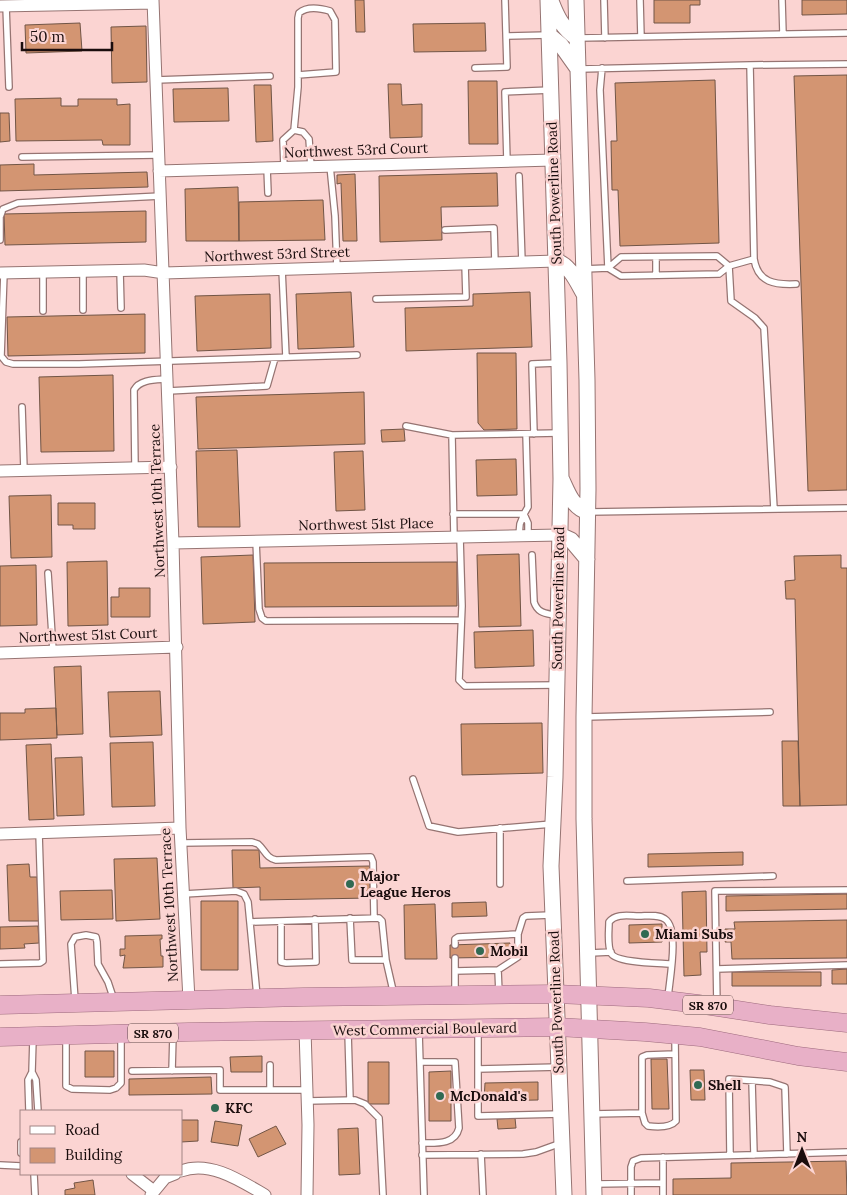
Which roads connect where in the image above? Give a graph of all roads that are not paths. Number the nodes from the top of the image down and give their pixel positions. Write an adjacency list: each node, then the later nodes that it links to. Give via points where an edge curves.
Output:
1 (505, 0): 12 (lane)
2 (549, 0): 11 (main road, South Powerline Road); 14 (main road, via 561,22)
3 (576, 0): 14 (main road, South Powerline Road)
4 (604, 0): 15 (lane)
5 (640, 0): 13 (lane)
6 (782, 0): 10 (lane)
7 (153, 2): 8 (street); 23 (street, Northwest 10th Terrace)
8 (3, 6): 24 (lane)
9 (847, 33): 10 (lane)
10 (782, 34): 13 (lane)
11 (549, 35): 12 (lane); 20 (main road, via 561,45); 25 (main road, South Powerline Road)
12 (506, 36): 18 (lane, via 507,67)
13 (641, 37): 15 (lane)
14 (577, 38): 15 (lane); 20 (main road, South Powerline Road)
15 (606, 38)
16 (847, 64): 17 (lane)
17 (750, 65): 19 (lane); 42 (lane)
18 (475, 68)
19 (602, 68): 20 (lane); 49 (lane, via 600,90)
20 (578, 69): 51 (main road, South Powerline Road)
21 (298, 75): 21 (lane, via 299,12 306,9 330,11 335,20 336,72); 26 (lane)
22 (270, 76): 23 (lane)
23 (156, 80): 27 (street, Northwest 10th Terrace)
24 (9, 87)
25 (551, 90): 29 (main road, South Powerline Road); 30 (lane, via 505,92)
26 (294, 130): 31 (lane, via 303,132 309,139); 33 (lane, via 283,140)
27 (159, 155): 28 (lane); 35 (street, Northwest 10th Terrace)
28 (22, 157)
29 (553, 160): 30 (street, Northwest 53rd Court); 43 (main road, South Powerline Road)
30 (507, 161): 32 (street, Northwest 53rd Court)
31 (311, 166): 32 (street, Northwest 53rd Court); 33 (street, Northwest 53rd Court)
32 (330, 166): 48 (lane)
33 (284, 167): 34 (street, Northwest 53rd Court)
34 (267, 168): 35 (street, Northwest 53rd Court); 37 (lane)
35 (159, 171): 38 (street, Northwest 10th Terrace)
36 (519, 176): 44 (lane)
37 (268, 193)
38 (161, 196): 40 (lane, via 18,203 3,209); 56 (street, Northwest 10th Terrace)
39 (445, 230): 45 (lane, via 494,228)
40 (0, 240)
41 (656, 257): 47 (lane, via 718,256); 49 (lane, via 621,257); 57 (lane)
42 (754, 259): 47 (lane); 58 (lane, via 755,269 765,280)
43 (556, 261): 44 (street, Northwest 53rd Street); 59 (main road, via 564,264); 68 (main road, South Powerline Road)
44 (522, 262): 45 (street, Northwest 53rd Street)
45 (496, 263): 46 (street, Northwest 53rd Street)
46 (466, 264): 48 (street, Northwest 53rd Street); 60 (lane, via 466,298)
47 (728, 266): 57 (lane, via 719,274); 83 (lane, via 731,301 764,328)
48 (337, 268): 50 (street, Northwest 53rd Street)
49 (608, 268): 51 (lane); 57 (lane, via 621,276)
50 (282, 269): 56 (street, Northwest 53rd Street); 65 (lane)
51 (584, 269): 59 (main road, South Powerline Road)
52 (120, 271): 54 (street, Northwest 53rd Street); 56 (street, Northwest 53rd Street); 61 (lane)
53 (43, 272): 54 (street, Northwest 53rd Street); 55 (street, Northwest 53rd Street); 62 (lane)
54 (83, 272): 63 (lane)
55 (2, 273): 67 (lane, via 4,310 0,347 6,362)
56 (164, 273): 67 (street, Northwest 10th Terrace)
57 (656, 275)
58 (796, 284)
59 (585, 295): 84 (main road, South Powerline Road)
60 (376, 299)
61 (121, 308)
62 (43, 310)
63 (83, 310)
64 (357, 355): 65 (lane)
65 (286, 357): 66 (lane)
66 (275, 358): 67 (lane); 70 (lane, via 267,386)
67 (167, 361): 69 (street, Northwest 10th Terrace)
68 (559, 363): 74 (lane, via 532,364); 75 (main road, South Powerline Road)
69 (168, 379): 70 (street, Northwest 10th Terrace); 78 (lane, via 148,381 137,385 134,390)
70 (168, 391): 77 (street, Northwest 10th Terrace)
71 (22, 407): 79 (lane)
72 (406, 426): 76 (lane)
73 (526, 434): 74 (lane); 76 (lane); 86 (lane, via 528,507)
74 (534, 434): 75 (lane)
75 (560, 434): 81 (main road, South Powerline Road)
76 (452, 435): 85 (lane)
77 (171, 467): 78 (street); 91 (street, Northwest 10th Terrace)
78 (135, 468): 79 (street)
79 (24, 470): 80 (street)
80 (0, 471)
81 (561, 478): 84 (main road, via 575,505); 88 (main road, South Powerline Road)
82 (847, 508): 83 (lane)
83 (774, 509): 84 (lane)
84 (588, 512): 93 (main road, South Powerline Road)
85 (453, 514): 86 (lane); 89 (lane)
86 (524, 514): 87 (lane, via 528,523)
87 (524, 535): 88 (street, Northwest 51st Place); 89 (street, Northwest 51st Place)
88 (560, 535): 93 (main road, via 571,540); 95 (main road, South Powerline Road)
89 (457, 537): 90 (street, Northwest 51st Place); 96 (lane)
90 (256, 541): 91 (street, Northwest 51st Place); 96 (lane, via 259,609 266,621)
91 (174, 543): 97 (street, Northwest 10th Terrace)
92 (532, 555): 95 (lane, via 536,608 539,612)
93 (587, 559): 102 (main road, South Powerline Road)
94 (48, 573): 98 (lane)
95 (558, 616): 100 (main road, South Powerline Road)
96 (462, 620): 100 (lane, via 459,680 464,686)
97 (177, 647): 98 (street, Northwest 51st Court); 105 (street, Northwest 10th Terrace)
98 (53, 651): 99 (street, Northwest 51st Court)
99 (0, 653)
100 (556, 685): 104 (main road, South Powerline Road)
101 (770, 712): 102 (lane)
102 (584, 717): 124 (main road, South Powerline Road)
103 (413, 779): 106 (lane, via 429,826 458,832)
104 (554, 824): 106 (lane); 115 (main road, South Powerline Road)
105 (180, 828): 107 (street); 109 (street, Northwest 10th Terrace)
106 (500, 828): 112 (lane)
107 (39, 833): 108 (street); 127 (lane, via 43,961)
108 (0, 834)
109 (181, 843): 114 (street, Northwest 10th Terrace); 116 (lane, via 252,842 276,860 371,857)
110 (773, 876): 111 (lane)
111 (627, 881)
112 (500, 884)
113 (847, 890): 130 (lane, via 715,892)
114 (184, 894): 120 (lane, via 243,893 248,902); 139 (street, Northwest 10th Terrace)
115 (552, 915): 121 (lane, via 522,918); 133 (main road, South Powerline Road)
116 (374, 917): 117 (lane); 126 (lane, via 382,921)
117 (350, 918): 118 (lane); 126 (lane, via 352,960)
118 (315, 920): 119 (lane); 119 (lane, via 316,962 286,963 281,962)
119 (281, 921): 120 (lane)
120 (250, 922): 138 (lane)
121 (518, 934): 122 (lane, via 458,936); 131 (lane, via 518,957)
122 (455, 944)
123 (610, 952): 124 (lane); 128 (lane, via 623,960); 128 (lane, via 612,919 618,916 660,916 672,929)
124 (587, 953): 136 (main road, South Powerline Road)
125 (455, 958): 132 (lane)
126 (386, 960): 137 (lane)
127 (0, 964)
128 (671, 964): 140 (lane)
129 (847, 965): 130 (lane)
130 (717, 969): 144 (lane)
131 (498, 970): 132 (lane); 135 (lane)
132 (455, 971): 134 (lane)
133 (556, 994): 135 (highway, SR 870); 136 (highway, SR 870); 147 (main road, South Powerline Road)
134 (455, 995): 135 (highway, SR 870); 137 (highway, SR 870)
135 (499, 995)
136 (589, 995): 140 (highway, SR 870); 150 (main road, South Powerline Road)
137 (394, 996): 138 (highway, SR 870)
138 (257, 998): 139 (highway, SR 870)
139 (189, 1000): 141 (highway, SR 870)
140 (668, 1001): 144 (highway, SR 870)
141 (115, 1002): 142 (highway, SR 870); 142 (lane, via 98,964 96,937 86,934 75,936 71,944)
142 (75, 1003): 143 (highway, SR 870); 145 (highway)
143 (0, 1005)
144 (718, 1007): 146 (highway, SR 870)
145 (0, 1014)
146 (847, 1023)
147 (557, 1027): 148 (highway, West Commercial Boulevard / SR 870); 150 (highway, West Commercial Boulevard / SR 870); 163 (main road, South Powerline Road)
148 (478, 1028): 149 (highway, West Commercial Boulevard / SR 870); 164 (lane)
149 (419, 1029): 152 (highway, West Commercial Boulevard / SR 870); 160 (lane)
150 (589, 1029): 155 (highway, West Commercial Boulevard / SR 870); 176 (main road, South Powerline Road)
151 (305, 1030): 152 (highway, West Commercial Boulevard / SR 870); 153 (highway, West Commercial Boulevard / SR 870); 170 (street)
152 (348, 1030): 171 (lane)
153 (174, 1033): 154 (highway, West Commercial Boulevard / SR 870); 166 (lane)
154 (121, 1034): 157 (highway, West Commercial Boulevard / SR 870); 157 (lane, via 122,1082 110,1090 66,1086)
155 (675, 1035): 159 (lane); 161 (highway, West Commercial Boulevard / SR 870)
156 (34, 1036): 157 (highway, West Commercial Boulevard / SR 870); 158 (highway, West Commercial Boulevard / SR 870); 167 (lane)
157 (66, 1036)
158 (0, 1037)
159 (675, 1054): 174 (lane, via 642,1057); 174 (lane, via 676,1121 668,1126 648,1126)
160 (420, 1062): 177 (lane); 177 (lane, via 455,1062 459,1128 450,1141)
161 (847, 1062)
162 (270, 1065): 169 (lane)
163 (559, 1067): 164 (lane); 175 (main road, South Powerline Road)
164 (478, 1069): 175 (lane, via 478,1116)
165 (132, 1071): 166 (lane)
166 (172, 1071): 169 (lane, via 220,1070 220,1090)
167 (32, 1072): 172 (lane, via 28,1080); 173 (lane, via 36,1080)
168 (752, 1080): 181 (lane, via 784,1087); 183 (lane, via 729,1079); 184 (lane)
169 (270, 1090): 170 (lane)
170 (307, 1095): 171 (lane); 198 (street)
171 (350, 1100): 199 (lane, via 362,1102 379,1118)
172 (29, 1110)
173 (38, 1110)
174 (642, 1113): 176 (lane)
175 (561, 1114): 178 (main road, South Powerline Road)
176 (591, 1114): 194 (main road, South Powerline Road)
177 (422, 1143): 182 (lane)
178 (561, 1143): 180 (lane, via 523,1154); 202 (main road, South Powerline Road)
179 (847, 1152): 181 (lane)
180 (481, 1154): 182 (lane); 201 (lane)
181 (787, 1154): 184 (lane)
182 (422, 1155): 200 (lane)
183 (730, 1155): 184 (lane); 185 (lane)
184 (754, 1155)
185 (663, 1157): 192 (lane, via 633,1161); 193 (lane)
186 (0, 1165): 187 (lane)
187 (20, 1166)
188 (182, 1171): 197 (street, via 213,1170 234,1177)
189 (34, 1175): 196 (lane)
190 (133, 1175): 195 (street)
191 (172, 1175): 195 (street, via 165,1178)
192 (631, 1183): 193 (lane); 194 (lane); 203 (lane)
193 (663, 1183): 204 (lane)
194 (594, 1190)
195 (153, 1193)
196 (35, 1195)
197 (265, 1195)
198 (307, 1195)
199 (383, 1195)
200 (424, 1195)
201 (483, 1195)
202 (564, 1195)
203 (631, 1195)
204 (663, 1195)

